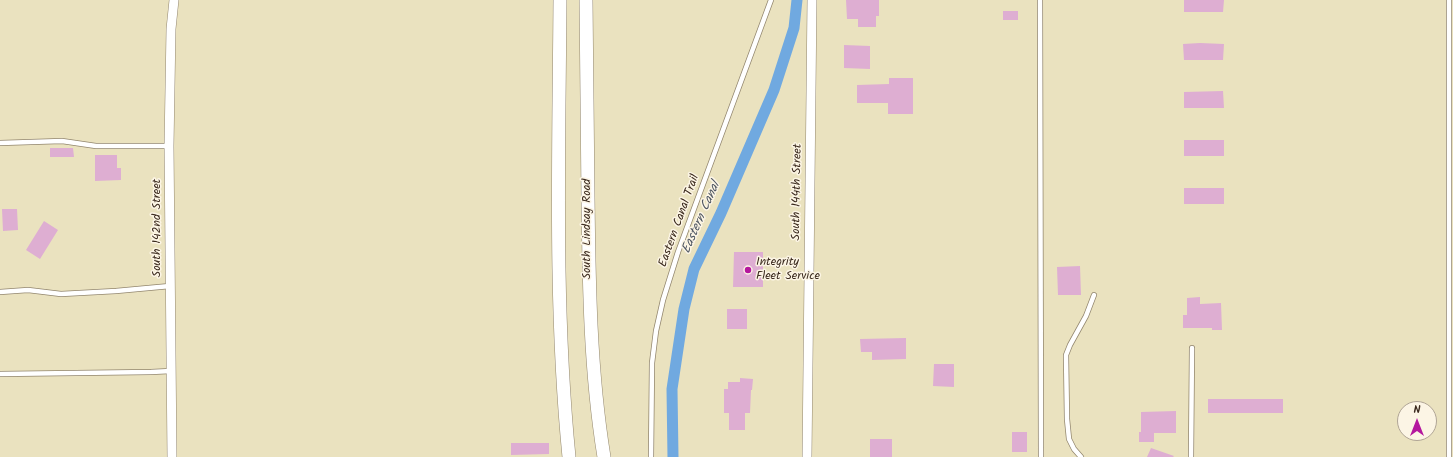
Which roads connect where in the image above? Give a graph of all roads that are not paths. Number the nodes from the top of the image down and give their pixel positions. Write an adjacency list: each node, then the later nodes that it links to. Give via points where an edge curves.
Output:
1 (174, 0): 9 (street, South 142nd Street, via 171,29)
2 (560, 0): 17 (main road, via 561,347)
3 (586, 0): 18 (main road, South Lindsay Road, via 591,335 599,429)
4 (771, 0): 19 (lane, Eastern Canal Trail, via 678,252 663,300 652,363)
5 (812, 0): 20 (street, South 144th Street)
6 (1040, 0): 21 (lane)
7 (1449, 0): 24 (lane)
8 (0, 143): 9 (lane, via 62,141 96,146)
9 (169, 146): 10 (street, South 142nd Street)
10 (170, 286): 11 (lane, via 61,294 28,290); 14 (street, South 142nd Street)
11 (0, 292)
12 (1094, 295): 22 (lane, via 1066,355 1069,439)
13 (1192, 348): 23 (lane)
14 (171, 370): 15 (lane); 16 (street, South 142nd Street)
15 (0, 374)
16 (172, 457)
17 (569, 457)
18 (604, 457)
19 (651, 457)
20 (808, 457)
21 (1041, 457)
22 (1081, 457)
23 (1192, 457)
24 (1449, 457)

